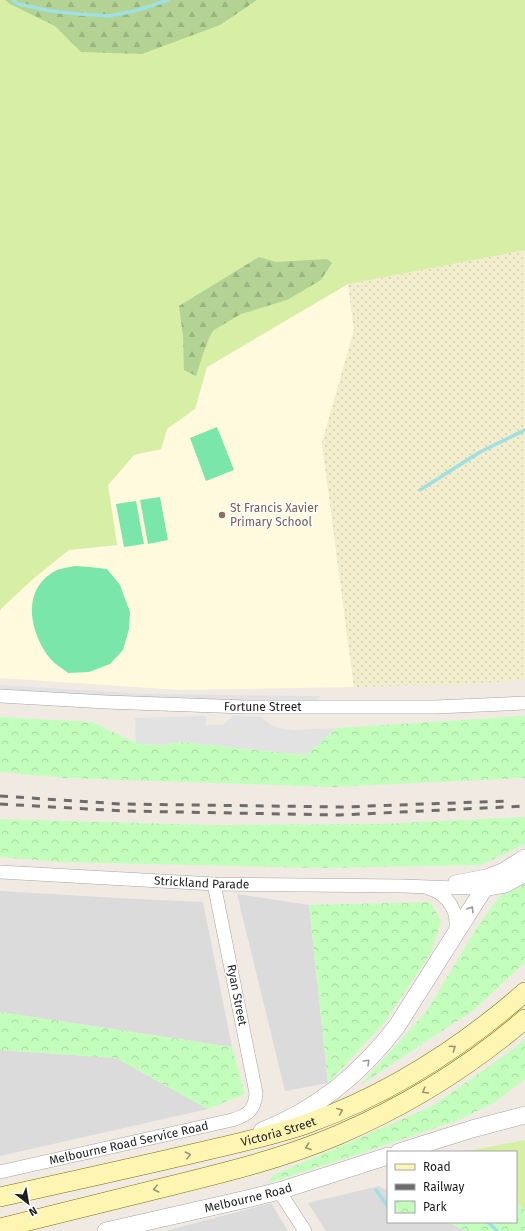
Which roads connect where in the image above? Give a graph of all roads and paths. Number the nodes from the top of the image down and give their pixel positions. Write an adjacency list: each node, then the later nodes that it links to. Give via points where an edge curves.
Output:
1 (0, 696): 2 (street, Fortune Street, via 252,707 435,708)
2 (525, 702)
3 (522, 865): 6 (street, Strickland Parade, via 466,880); 8 (street, Strickland Parade, via 498,875)
4 (0, 872): 5 (street, Strickland Parade)
5 (214, 884): 6 (street, Strickland Parade); 12 (street, Ryan Street, via 256,1088)
6 (403, 886): 7 (street, Strickland Parade)
7 (418, 886): 8 (street, Strickland Parade); 9 (street, via 436,892 452,906 457,923)
8 (485, 887): 9 (street, one-way to 8)
9 (451, 942): 14 (street, one-way to 9, via 294,1116 324,1098 349,1078 372,1057 398,1026)
10 (525, 992): 14 (main road, Victoria Street, one-way to 10, via 308,1124 378,1093 467,1039)
11 (525, 1019): 22 (main road, Victoria Street, one-way to 22, via 497,1043 445,1080 405,1103 332,1138 254,1165)
12 (254, 1106): 18 (street, Melbourne Road Service Road, via 248,1113 232,1120)
13 (525, 1115): 15 (street)
14 (226, 1146): 17 (main road, Victoria Street, one-way to 14)
15 (402, 1151)
16 (387, 1156): 19 (street, Melbourne Road)
17 (165, 1161): 20 (main road, Victoria Street); 21 (main road)
18 (0, 1172)
19 (279, 1191): 23 (street, Melbourne Road); 24 (street)
20 (0, 1197)
21 (0, 1206)
22 (0, 1228)
23 (106, 1231)
24 (305, 1231)

